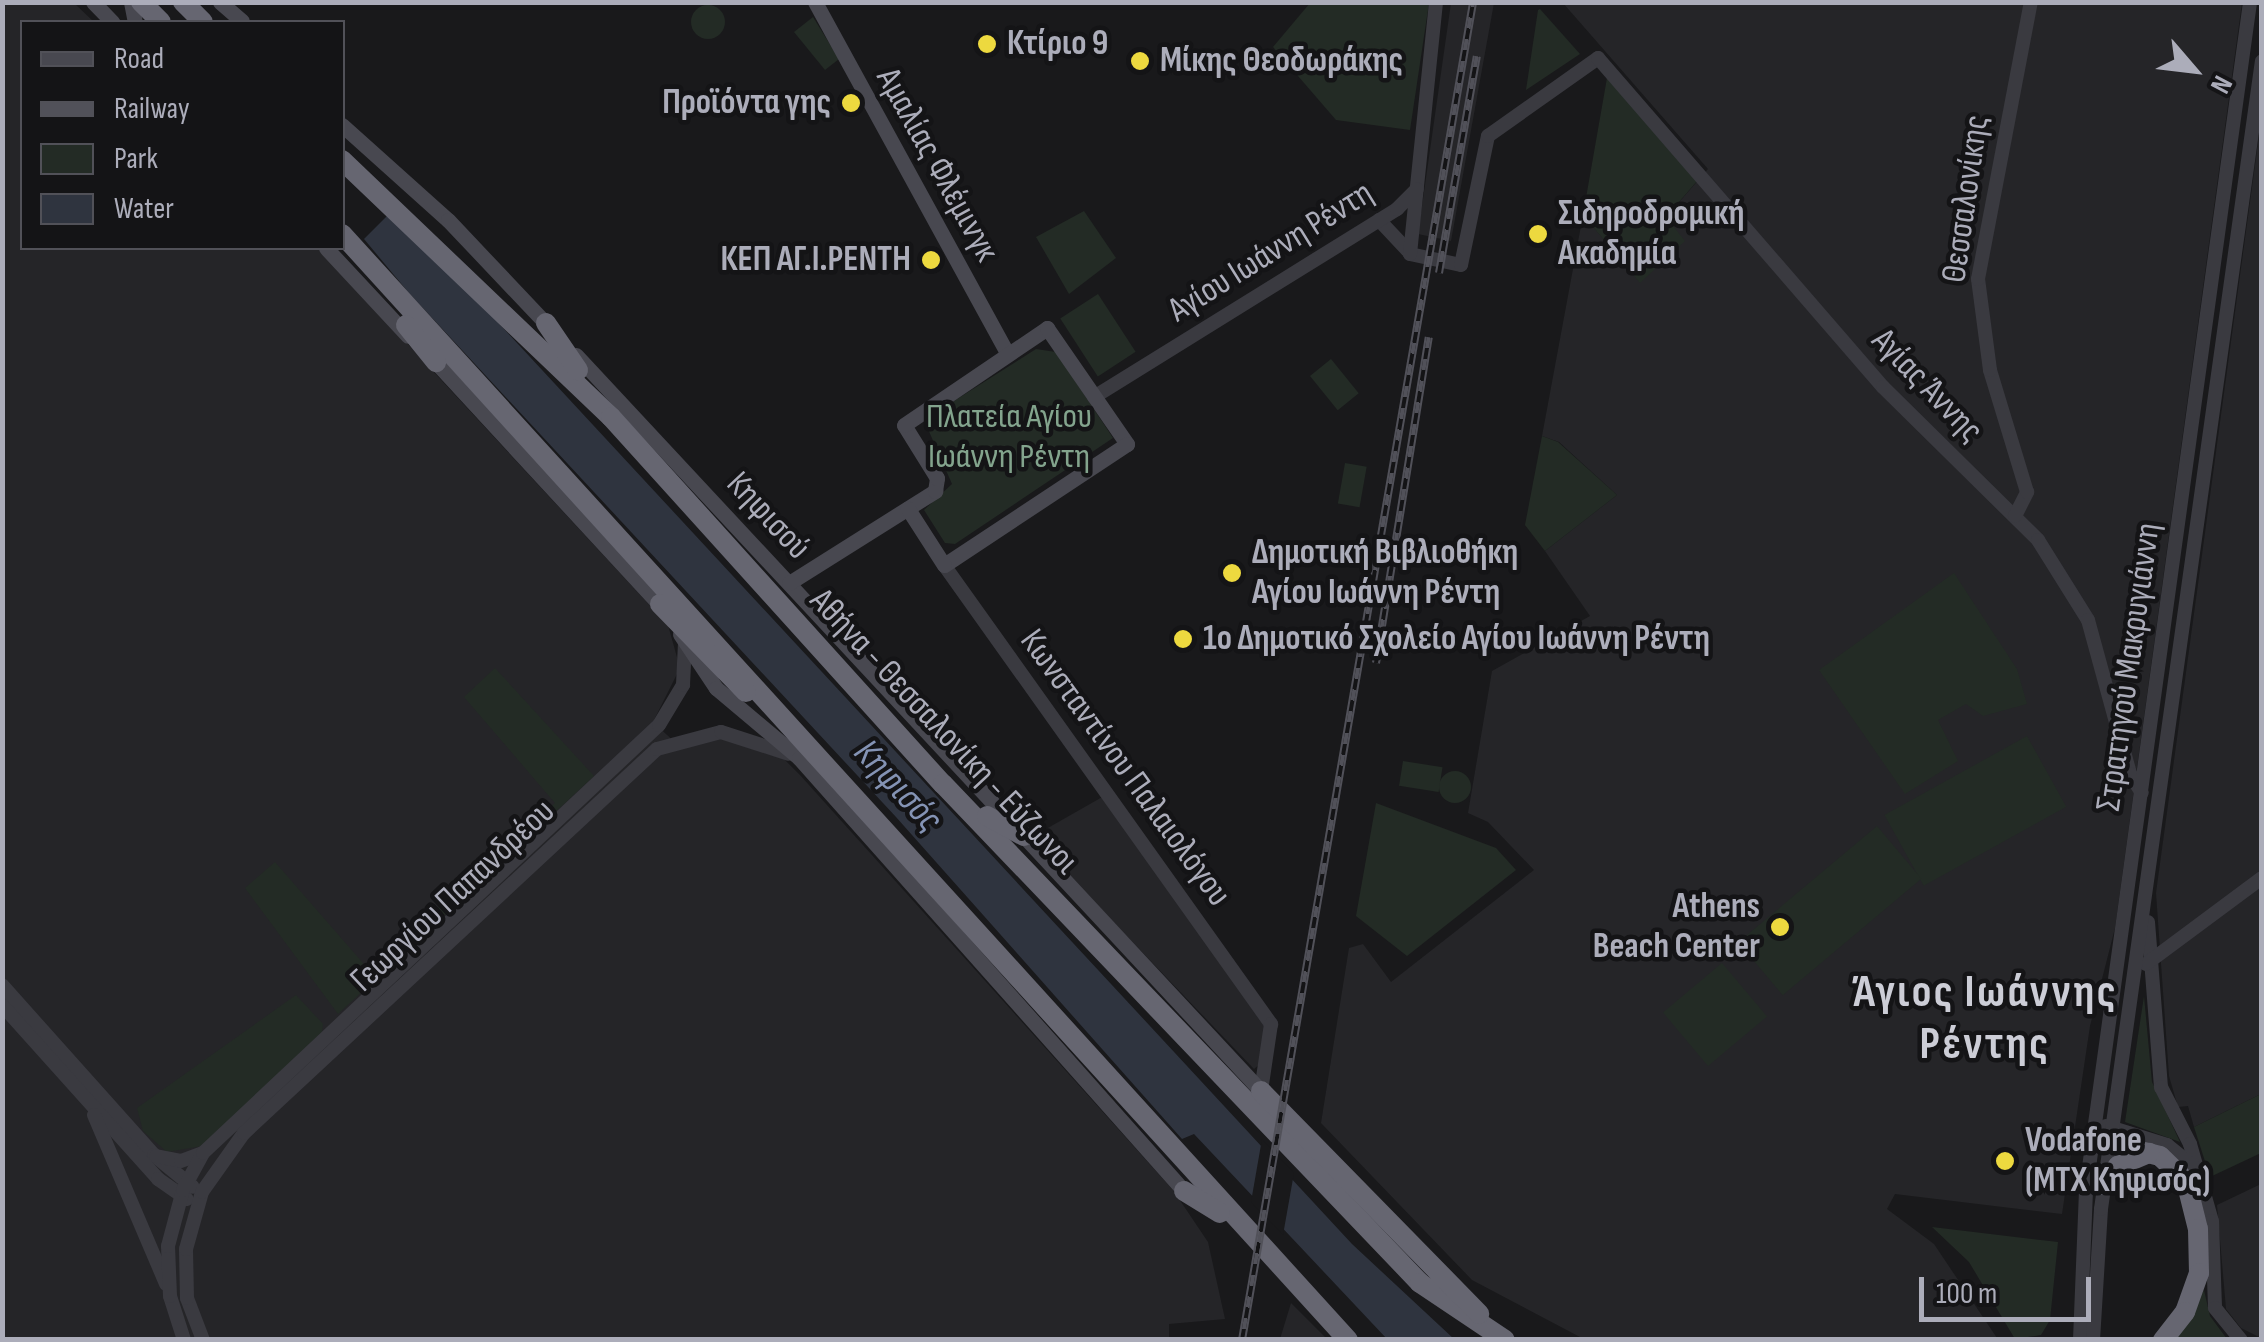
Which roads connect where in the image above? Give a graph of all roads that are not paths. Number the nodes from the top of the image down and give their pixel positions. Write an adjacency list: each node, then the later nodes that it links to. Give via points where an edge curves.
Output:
1 (222, 2): 6 (main road)
2 (815, 2): 18 (main road, Αμαλίας Φλέμινγκ)
3 (1436, 2): 10 (street, Αγίου Ιωάννη Ρέντη)
4 (2031, 2): 23 (street, Θεσσαλονίκης, via 1978,279 1990,370 2026,492)
5 (2250, 2): 31 (street, Στρατηγού Μακρυγιάννη)
6 (241, 20)
7 (2262, 60): 31 (street, Στρατηγού Μακρυγιάννη)
8 (345, 128): 17 (main road, Κηφισού, via 448,220)
9 (345, 163): 21 (highway, Αθήνα - Θεσσαλονίκη - Εύζωνοι)
10 (1417, 189): 11 (street, Αγίου Ιωάννη Ρέντη); 13 (street)
11 (1397, 209): 12 (street, Αγίου Ιωάννη Ρέντη); 13 (street)
12 (1379, 220): 16 (street); 20 (street, Αγίου Ιωάννη Ρέντη)
13 (1413, 228): 16 (street)
14 (347, 240): 19 (highway, via 366,275); 29 (highway)
15 (328, 250): 19 (main road)
16 (1410, 254): 23 (street, Αγίας Άννης, via 1461,265 1488,136 1598,58 1882,387)
17 (546, 323): 21 (highway); 25 (main road, Κηφισού)
18 (1008, 354): 20 (main road, via 1047,328); 22 (main road, via 904,425 939,483)
19 (436, 362): 26 (main road)
20 (1094, 397): 24 (main road, via 1127,444)
21 (611, 416): 30 (highway, Αθήνα - Θεσσαλονίκη - Εύζωνοι)
22 (908, 509): 24 (main road); 25 (main road)
23 (2015, 516): 31 (street, Αγίας Άννης, via 2038,540 2088,620 2130,774)
24 (944, 565): 38 (street, Κωνσταντίνου Παλαιολόγου, via 1258,1005 1273,1032)
25 (789, 583): 32 (main road, Κηφισού)
26 (660, 604): 27 (main road); 29 (highway, via 768,716)
27 (685, 642): 28 (main road, via 716,688); 41 (street, Γεωργίου Παπανδρέου, via 683,685 656,728)
28 (799, 758): 47 (main road); 48 (street, Γεωργίου Παπανδρέου, via 736,733 693,735 657,748 244,1133)
29 (828, 762): 49 (highway)
30 (943, 784): 32 (highway, via 1008,832); 54 (highway, Αθήνα - Θεσσαλονίκη - Εύζωνοι, via 1420,1282)
31 (2150, 794): 34 (street, Στρατηγού Μακρυγιάννη); 35 (street, Στρατηγού Μακρυγιάννη)
32 (1024, 836): 38 (main road, Κηφισού)
33 (2262, 878): 35 (street)
34 (2119, 962): 35 (street); 40 (street, Στρατηγού Μακρυγιάννη)
35 (2145, 963): 40 (street, Στρατηγού Μακρυγιάννη); 44 (street, via 2161,1087 2186,1134)
36 (2, 985): 43 (street)
37 (2, 1005): 39 (street)
38 (1261, 1091): 54 (highway)
39 (89, 1103): 46 (street); 50 (street)
40 (2103, 1133): 42 (highway); 44 (street, via 2167,1145); 45 (street, Στρατηγού Μακρυγιάννη); 55 (street, Στρατηγού Μακρυγιάννη, via 2084,1207)
41 (203, 1153): 43 (street, via 181,1161); 46 (street, Γεωργίου Παπανδρέου)
42 (2149, 1153): 45 (highway, via 2118,1166); 57 (highway, via 2182,1174 2200,1240 2194,1293)
43 (154, 1155): 46 (street)
44 (2194, 1167): 58 (street, via 2214,1233 2215,1308)
45 (2104, 1186): 56 (street, Στρατηγού Μακρυγιάννη)
46 (184, 1190): 48 (street); 50 (street, Γεωργίου Παπανδρέου, via 168,1246)
47 (1184, 1191): 49 (highway)
48 (199, 1198): 52 (street, via 185,1287)
49 (1239, 1225): 53 (highway)
50 (168, 1289): 51 (street)
51 (184, 1340)
52 (203, 1340)
53 (1348, 1340)
54 (1505, 1340)
55 (2080, 1340)
56 (2093, 1340)
57 (2163, 1340)
58 (2242, 1340)

